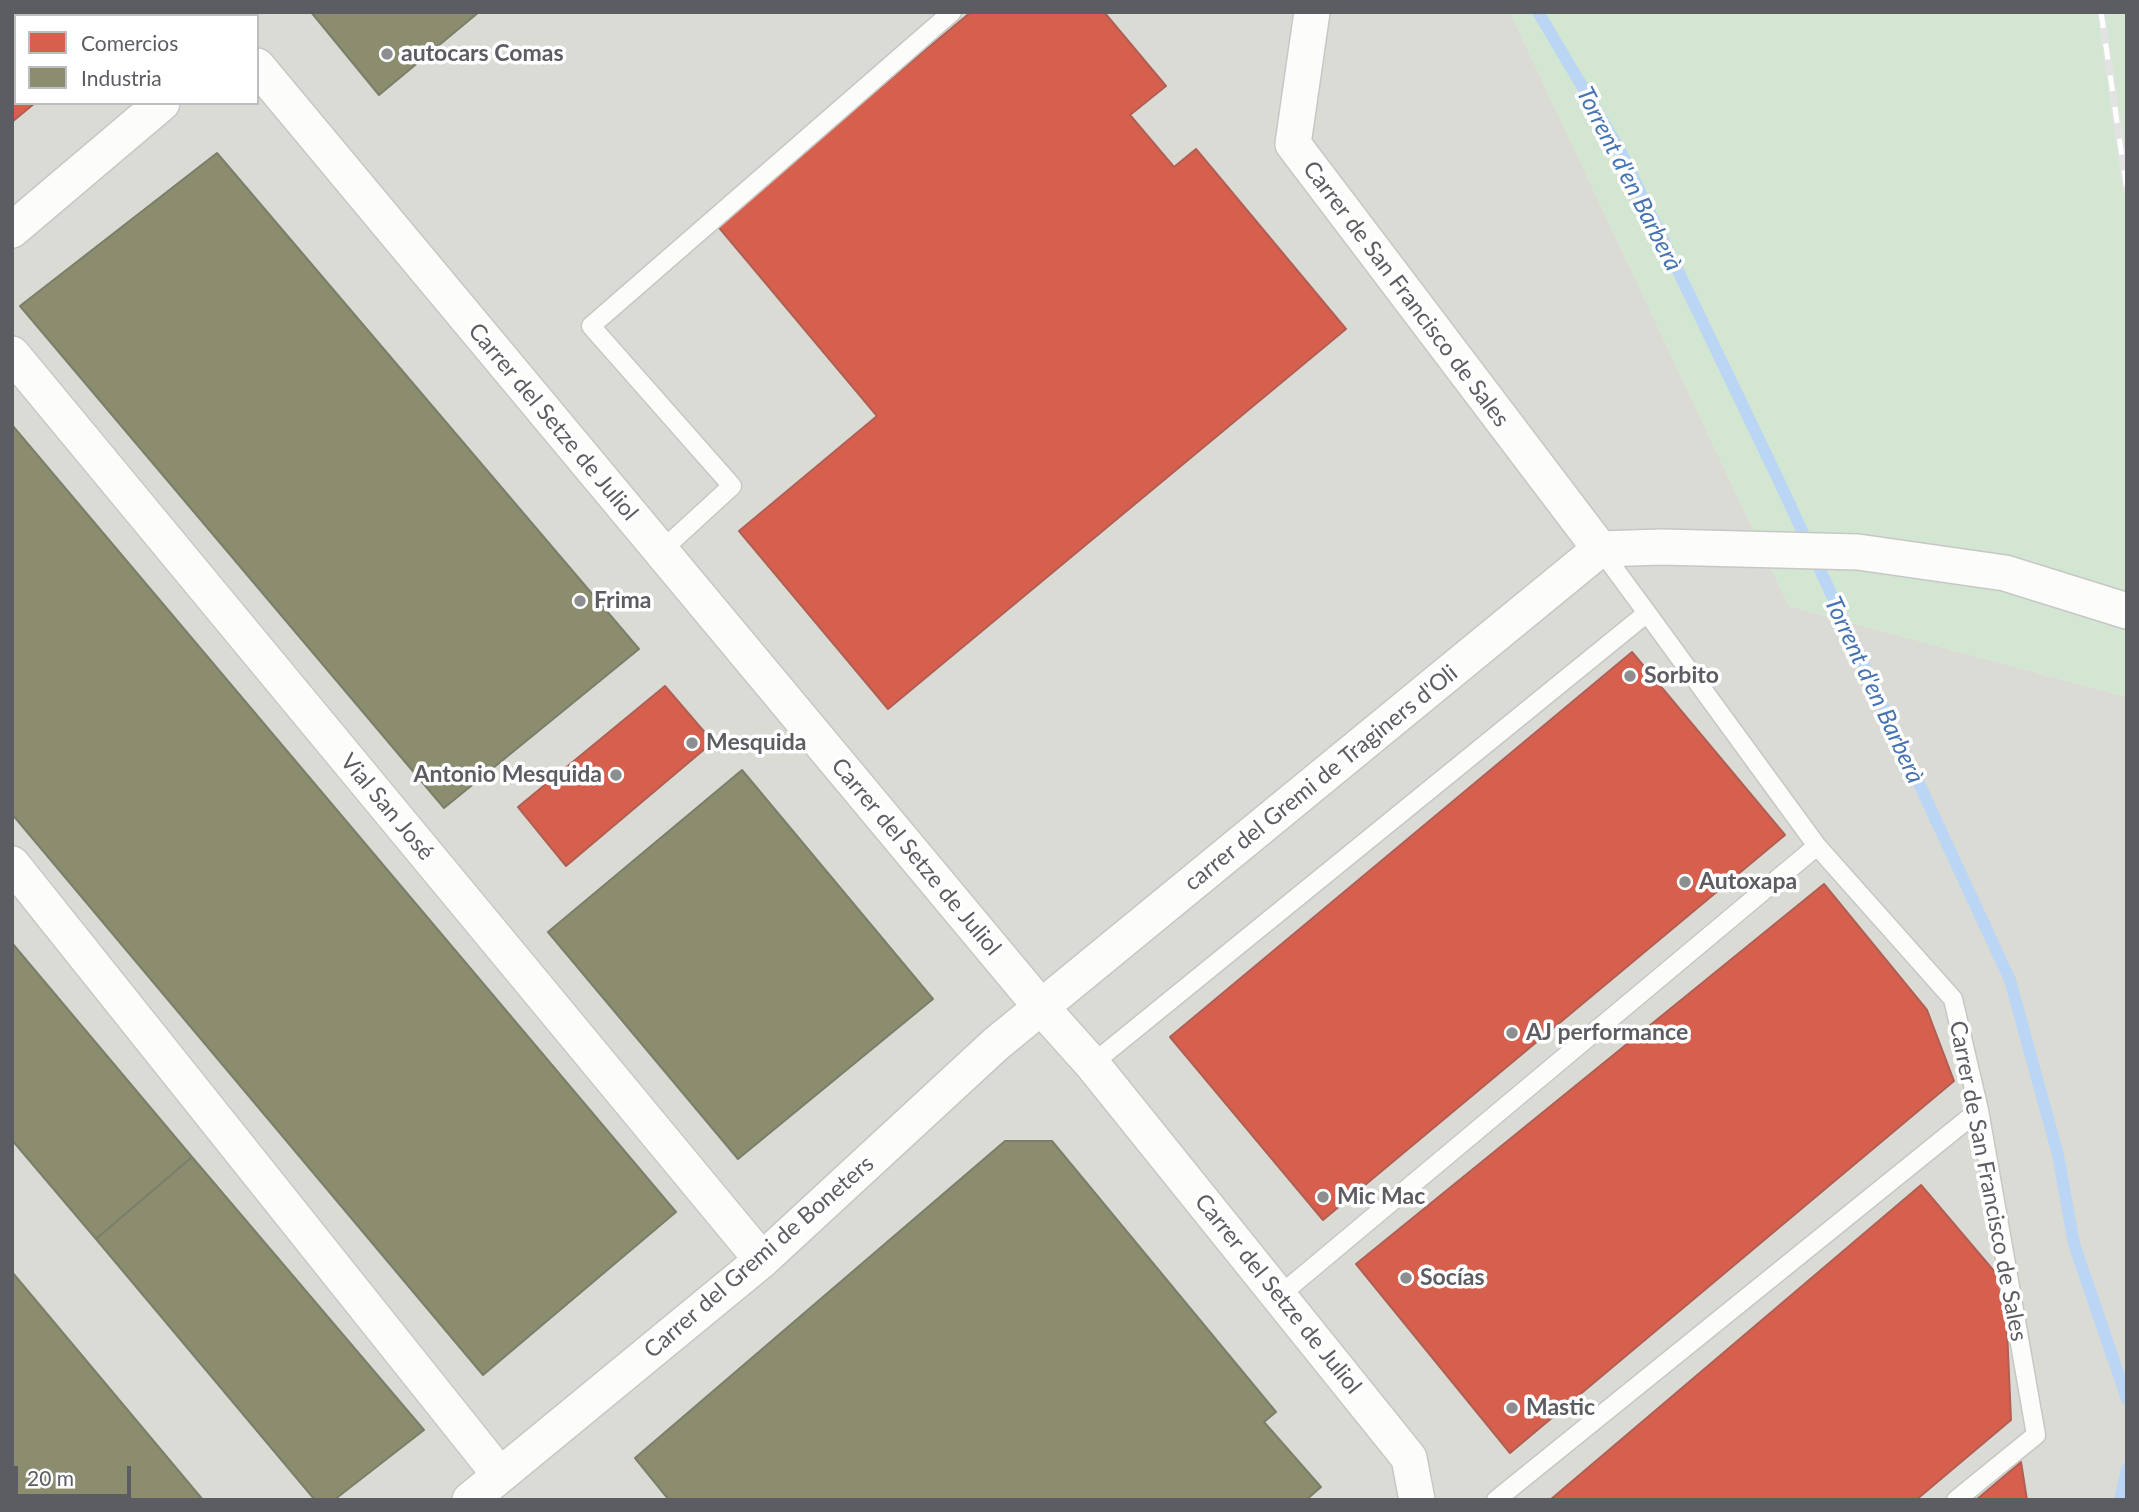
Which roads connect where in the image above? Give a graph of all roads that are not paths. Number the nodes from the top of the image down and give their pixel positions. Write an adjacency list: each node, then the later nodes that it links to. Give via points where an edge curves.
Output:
1 (952, 12): 8 (lane, via 590,326 732,486)
2 (1312, 12): 7 (street, Carrer de San Francisco de Sales, via 1293,144)
3 (259, 68): 8 (street, Carrer del Setze de Juliol)
4 (160, 105): 5 (street)
5 (12, 230)
6 (12, 354): 16 (street, Vial San José)
7 (1600, 549): 9 (street, via 1872,554 2005,573); 10 (lane, Carrer de San Francisco de Sales); 13 (street, carrer del Gremi de Traginers d'Oli)
8 (661, 551): 13 (street, Carrer del Setze de Juliol)
9 (2127, 611)
10 (1647, 613): 11 (lane, Carrer de San Francisco de Sales); 14 (lane)
11 (1817, 846): 15 (lane, Carrer de San Francisco de Sales, via 1953,999); 17 (lane)
12 (12, 864): 18 (street)
13 (1041, 1007): 14 (street, Carrer del Setze de Juliol); 16 (street, Carrer del Gremi de Boneters)
14 (1092, 1064): 17 (street, Carrer del Setze de Juliol)
15 (1979, 1110): 21 (lane); 22 (lane, Carrer de San Francisco de Sales, via 2036,1434)
16 (762, 1260): 18 (street, Carrer del Gremi de Boneters)
17 (1280, 1295): 20 (street, Carrer del Setze de Juliol, via 1409,1458)
18 (500, 1475): 19 (street, Carrer del Gremi de Boneters)
19 (470, 1500)
20 (1417, 1500)
21 (1496, 1500)
22 (1956, 1500)

